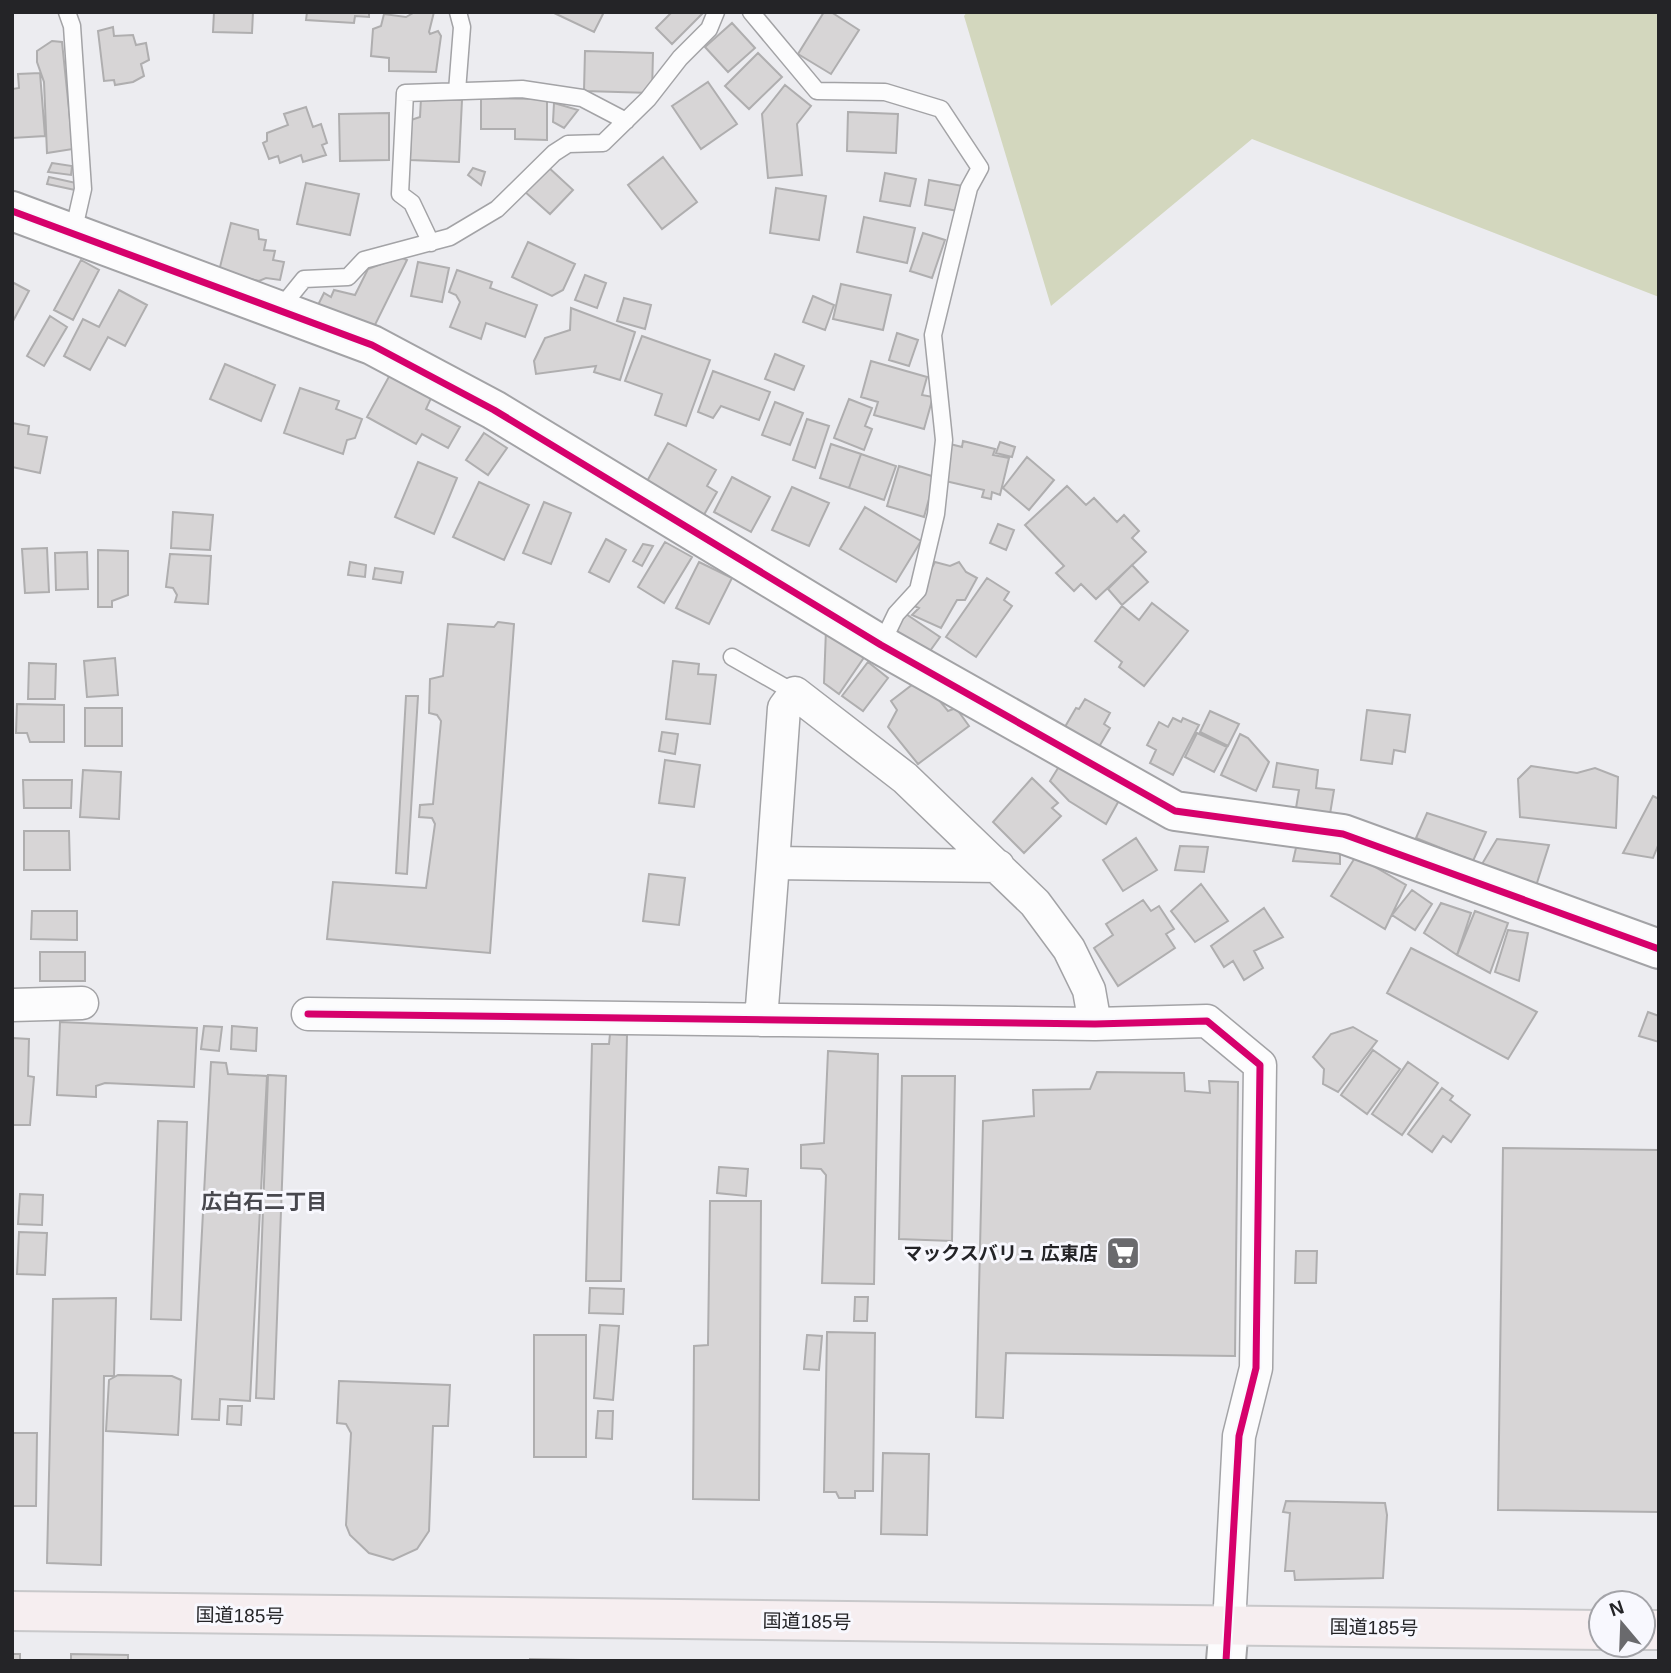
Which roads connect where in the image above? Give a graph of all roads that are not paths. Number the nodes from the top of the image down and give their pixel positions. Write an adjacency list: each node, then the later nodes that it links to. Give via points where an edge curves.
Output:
1 (67, 12): 8 (lane, via 72,26 83,190)
2 (458, 12): 5 (lane, via 462,27)
3 (716, 12): 6 (lane, via 709,29)
4 (751, 12): 11 (lane, via 817,91 885,92 941,109 980,168 969,188 933,335 944,440 936,514 918,590 896,614)
5 (457, 91): 6 (lane, via 522,89 582,98); 9 (lane, via 405,93 400,194 412,203)
6 (626, 121): 9 (lane, via 603,143 568,144 497,209)
7 (12, 211): 8 (street)
8 (73, 233): 10 (street)
9 (431, 243): 10 (lane, via 364,260 348,277 304,279)
10 (278, 311): 11 (street, via 372,345 494,411)
11 (881, 645): 16 (street, via 1174,811 1343,834)
12 (732, 657): 13 (lane)
13 (795, 693): 14 (street, via 784,708); 15 (street, via 905,778)
14 (773, 863): 15 (street); 20 (street)
15 (999, 866): 21 (street, via 1035,903 1069,949 1089,990)
16 (1659, 949)
17 (82, 1003): 18 (street)
18 (12, 1005)
19 (308, 1014): 20 (street)
20 (761, 1020): 21 (street)
21 (1095, 1024): 24 (street, via 1207,1021 1260,1065 1256,1367 1239,1436)
22 (12, 1611): 24 (highway, 国道185号)
23 (1587, 1630): 24 (highway, 国道185号)
24 (1227, 1643)

